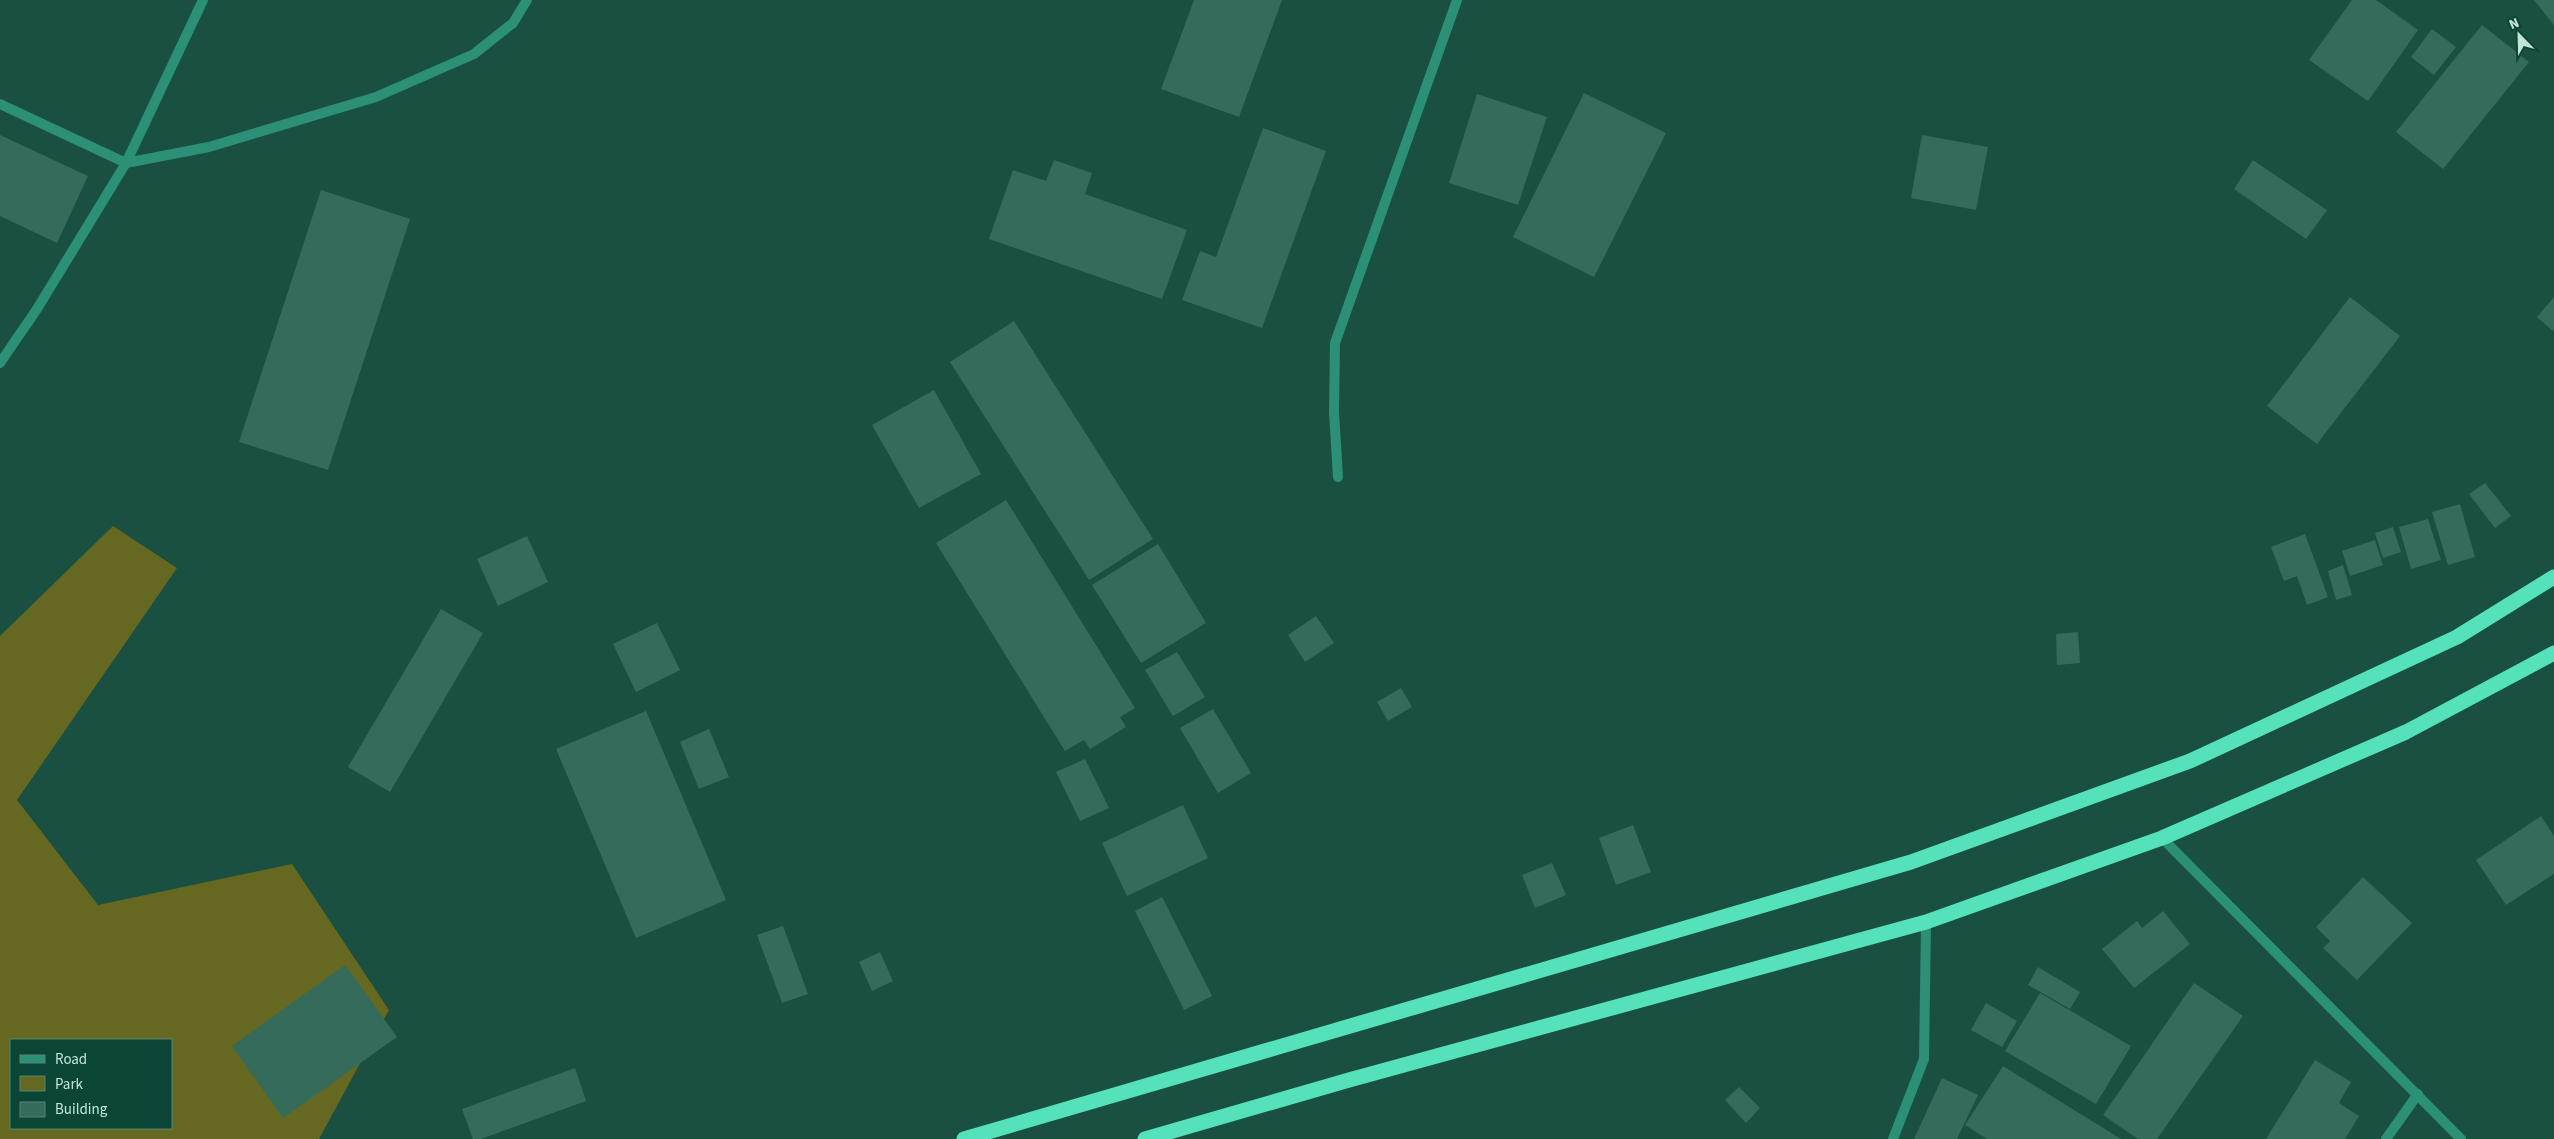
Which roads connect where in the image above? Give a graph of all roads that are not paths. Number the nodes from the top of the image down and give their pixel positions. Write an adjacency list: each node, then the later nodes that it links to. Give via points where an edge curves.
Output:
1 (203, 0): 5 (street)
2 (527, 0): 5 (street, via 513,23 474,54 376,96 209,147)
3 (1457, 0): 7 (street, via 1335,343 1334,412)
4 (0, 104): 5 (street)
5 (126, 163): 6 (street, via 37,309)
6 (0, 363)
7 (1338, 477)
8 (2554, 577): 13 (highway, via 2457,638 2190,761 1911,862)
9 (2554, 653): 10 (highway, via 2406,732)
10 (2162, 838): 11 (highway); 12 (street)
11 (1926, 922): 14 (highway); 15 (street, via 1924,1059)
12 (2418, 1094): 16 (street); 17 (street)
13 (964, 1139)
14 (1145, 1139)
15 (1893, 1139)
16 (2386, 1139)
17 (2461, 1139)

